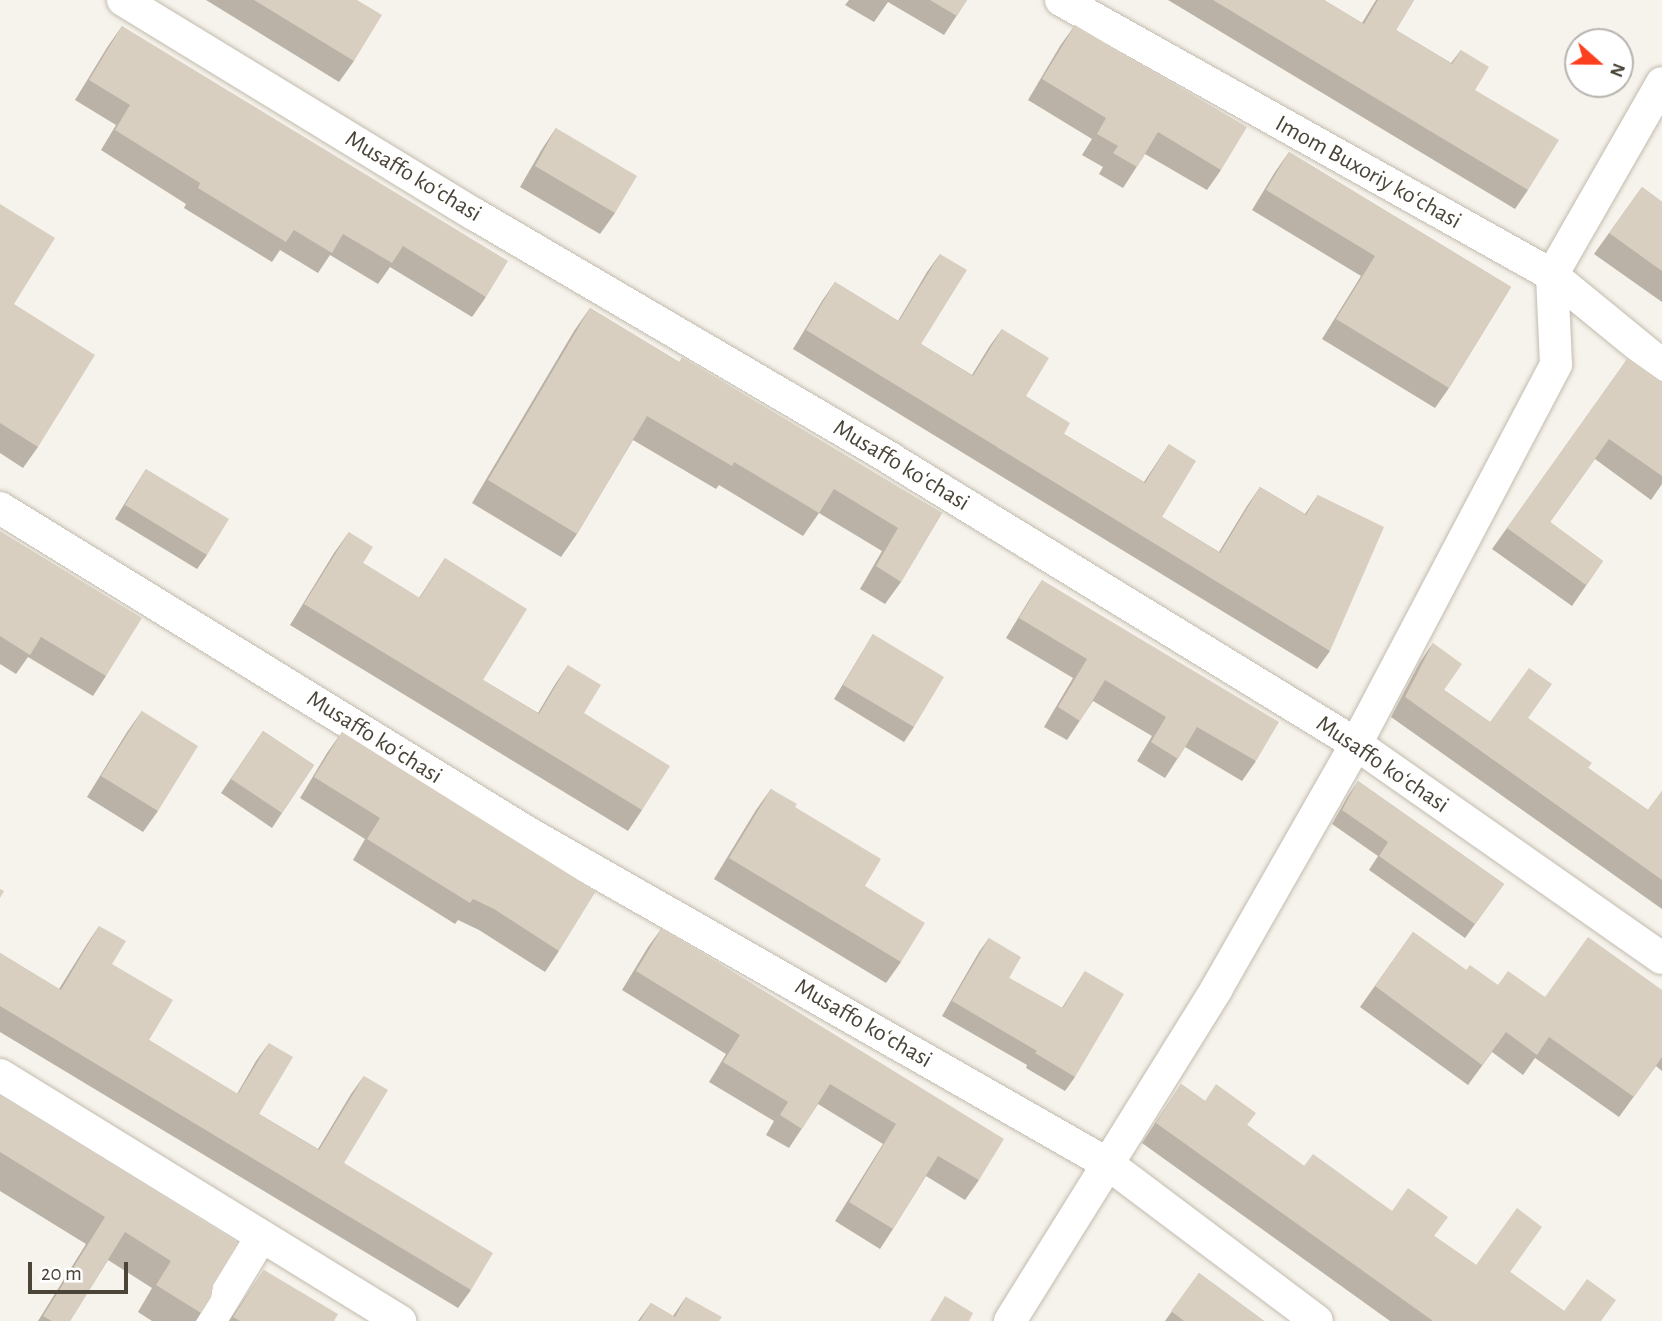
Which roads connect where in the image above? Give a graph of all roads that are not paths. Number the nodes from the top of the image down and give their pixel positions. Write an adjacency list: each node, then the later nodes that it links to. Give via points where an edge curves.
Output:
1 (123, 0): 7 (street, Musaffo koʻchasi, via 474,214 891,459)
2 (1061, 0): 4 (street, Imom Buxoriy koʻchasi)
3 (1662, 83): 4 (street)
4 (1552, 275): 5 (street, Imom Buxoriy koʻchasi); 7 (street, via 1556,363)
5 (1662, 365)
6 (0, 508): 10 (street, Musaffo koʻchasi, via 530,834)
7 (1356, 744): 8 (street, Musaffo koʻchasi); 10 (street, via 1217,988)
8 (1662, 958)
9 (0, 1075): 11 (street)
10 (1108, 1164): 14 (street); 15 (street, Musaffo koʻchasi)
11 (261, 1237): 12 (street); 13 (street)
12 (210, 1321)
13 (400, 1321)
14 (1010, 1321)
15 (1317, 1321)

